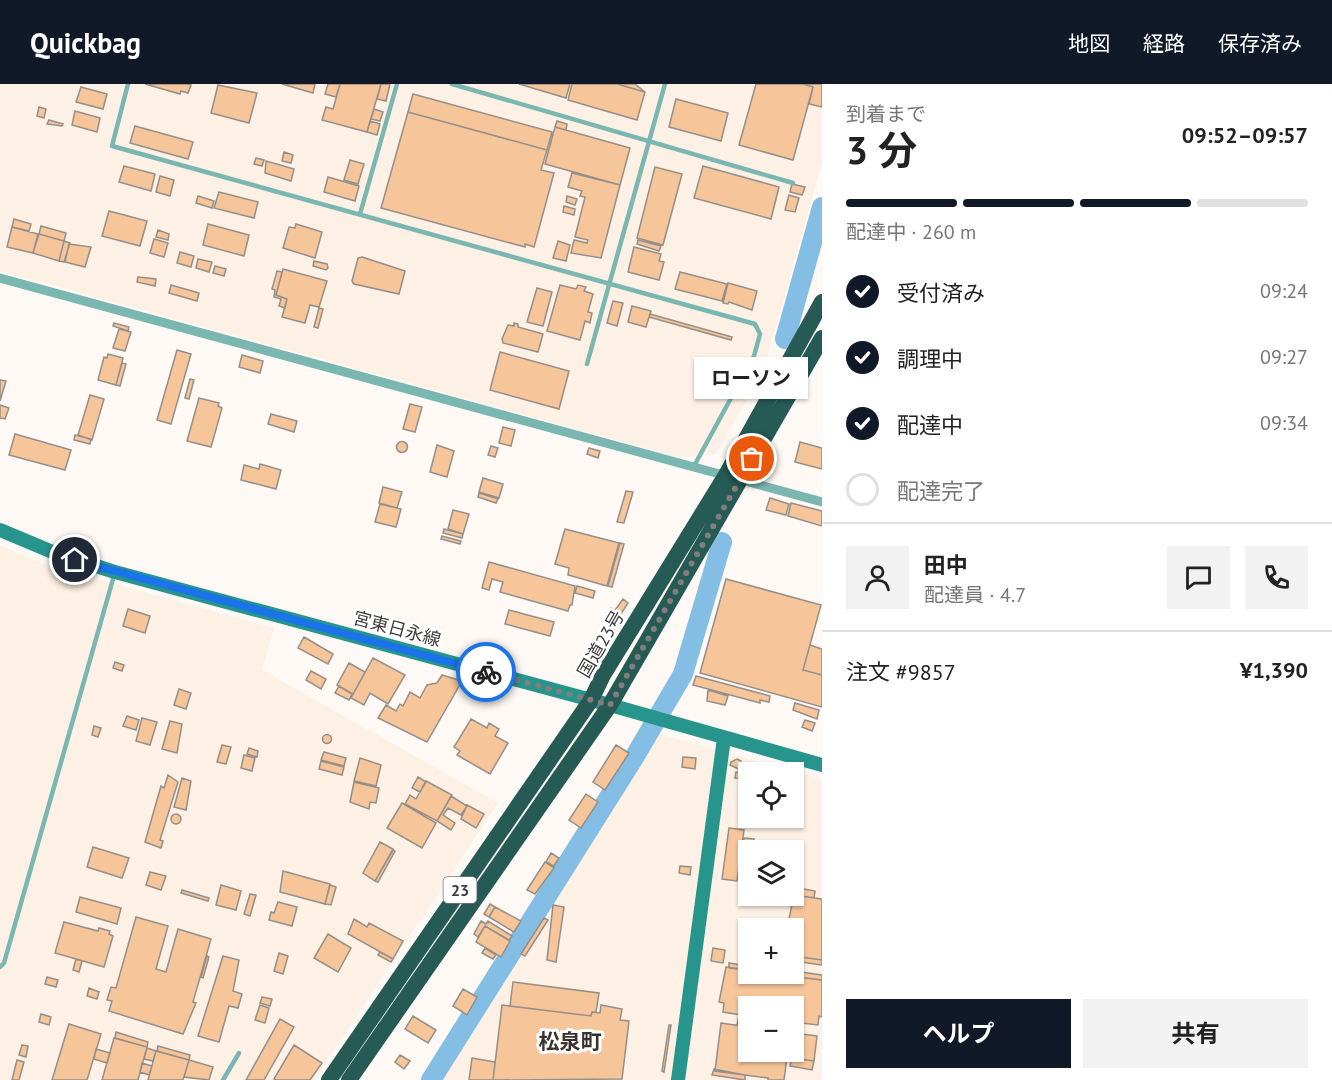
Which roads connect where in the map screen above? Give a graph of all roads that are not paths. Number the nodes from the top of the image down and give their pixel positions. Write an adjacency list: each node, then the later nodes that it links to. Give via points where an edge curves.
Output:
1 (128, 84): 7 (lane, via 112,146)
2 (397, 84): 7 (lane)
3 (452, 84): 5 (lane)
4 (664, 84): 5 (lane)
5 (650, 141): 6 (lane); 9 (lane)
6 (793, 183)
7 (360, 214): 9 (lane)
8 (0, 278): 13 (street)
9 (610, 283): 12 (lane); 13 (lane, via 756,324 760,334 754,356)
10 (822, 302): 14 (highway, 国道23号 / 23)
11 (822, 338): 14 (highway, 国道23号 / 23)
12 (587, 364)
13 (694, 466): 14 (street)
14 (733, 477): 15 (street); 18 (highway, 国道23号 / 23, via 603,675); 19 (highway, 国道23号 / 23)
15 (822, 502)
16 (0, 530): 17 (main road, 宮東日永線)
17 (115, 572): 18 (main road, 宮東日永線); 22 (lane)
18 (591, 700): 19 (main road, 宮東日永線); 25 (highway, 国道23号 / 23)
19 (610, 705): 20 (main road, 宮東日永線); 26 (highway, 国道23号 / 23)
20 (724, 738): 21 (main road, 宮東日永線); 27 (main road)
21 (822, 765)
22 (0, 967)
23 (239, 1053): 24 (lane)
24 (223, 1080)
25 (329, 1080)
26 (349, 1080)
27 (678, 1080)

